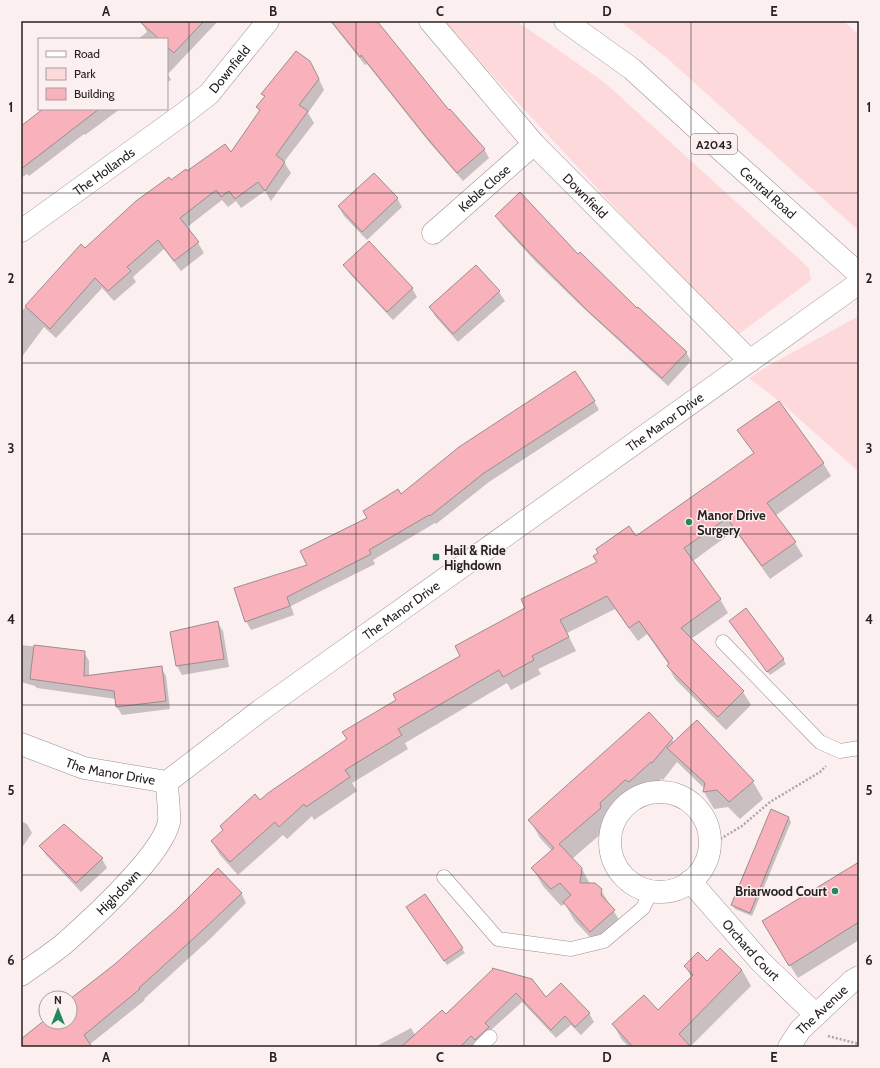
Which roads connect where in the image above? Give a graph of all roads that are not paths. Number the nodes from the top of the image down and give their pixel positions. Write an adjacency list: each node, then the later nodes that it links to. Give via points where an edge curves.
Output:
1 (268, 21): 4 (street, Downfield, via 209,94)
2 (430, 21): 5 (street, Downfield)
3 (565, 21): 8 (street, Central Road / A2043, via 632,69)
4 (186, 112): 6 (street, The Hollands)
5 (534, 144): 7 (street, Keble Close); 10 (street, Downfield)
6 (21, 231)
7 (433, 233)
8 (859, 274)
9 (859, 283): 10 (street, The Manor Drive)
10 (750, 362): 14 (street, The Manor Drive, via 261,710)
11 (723, 642): 13 (lane, via 820,742 840,751)
12 (21, 744): 14 (street, The Manor Drive, via 84,768)
13 (859, 748)
14 (167, 782): 18 (street, Highdown, via 169,822 161,840 147,860 124,887 65,943)
15 (444, 877): 17 (lane, via 498,939 571,949 604,941 643,908)
16 (690, 881): 17 (street, via 684,886 668,891); 17 (street, via 697,876 706,861 710,845 708,828 701,813 689,801 674,794 657,792 641,796 627,804 617,816 611,831 610,847 614,863 623,876 636,886); 20 (street, Orchard Court, via 760,961)
17 (651, 891)
18 (21, 974)
19 (859, 977): 20 (street, The Avenue)
20 (816, 1015): 21 (street, The Avenue, via 800,1030)
21 (789, 1047)

